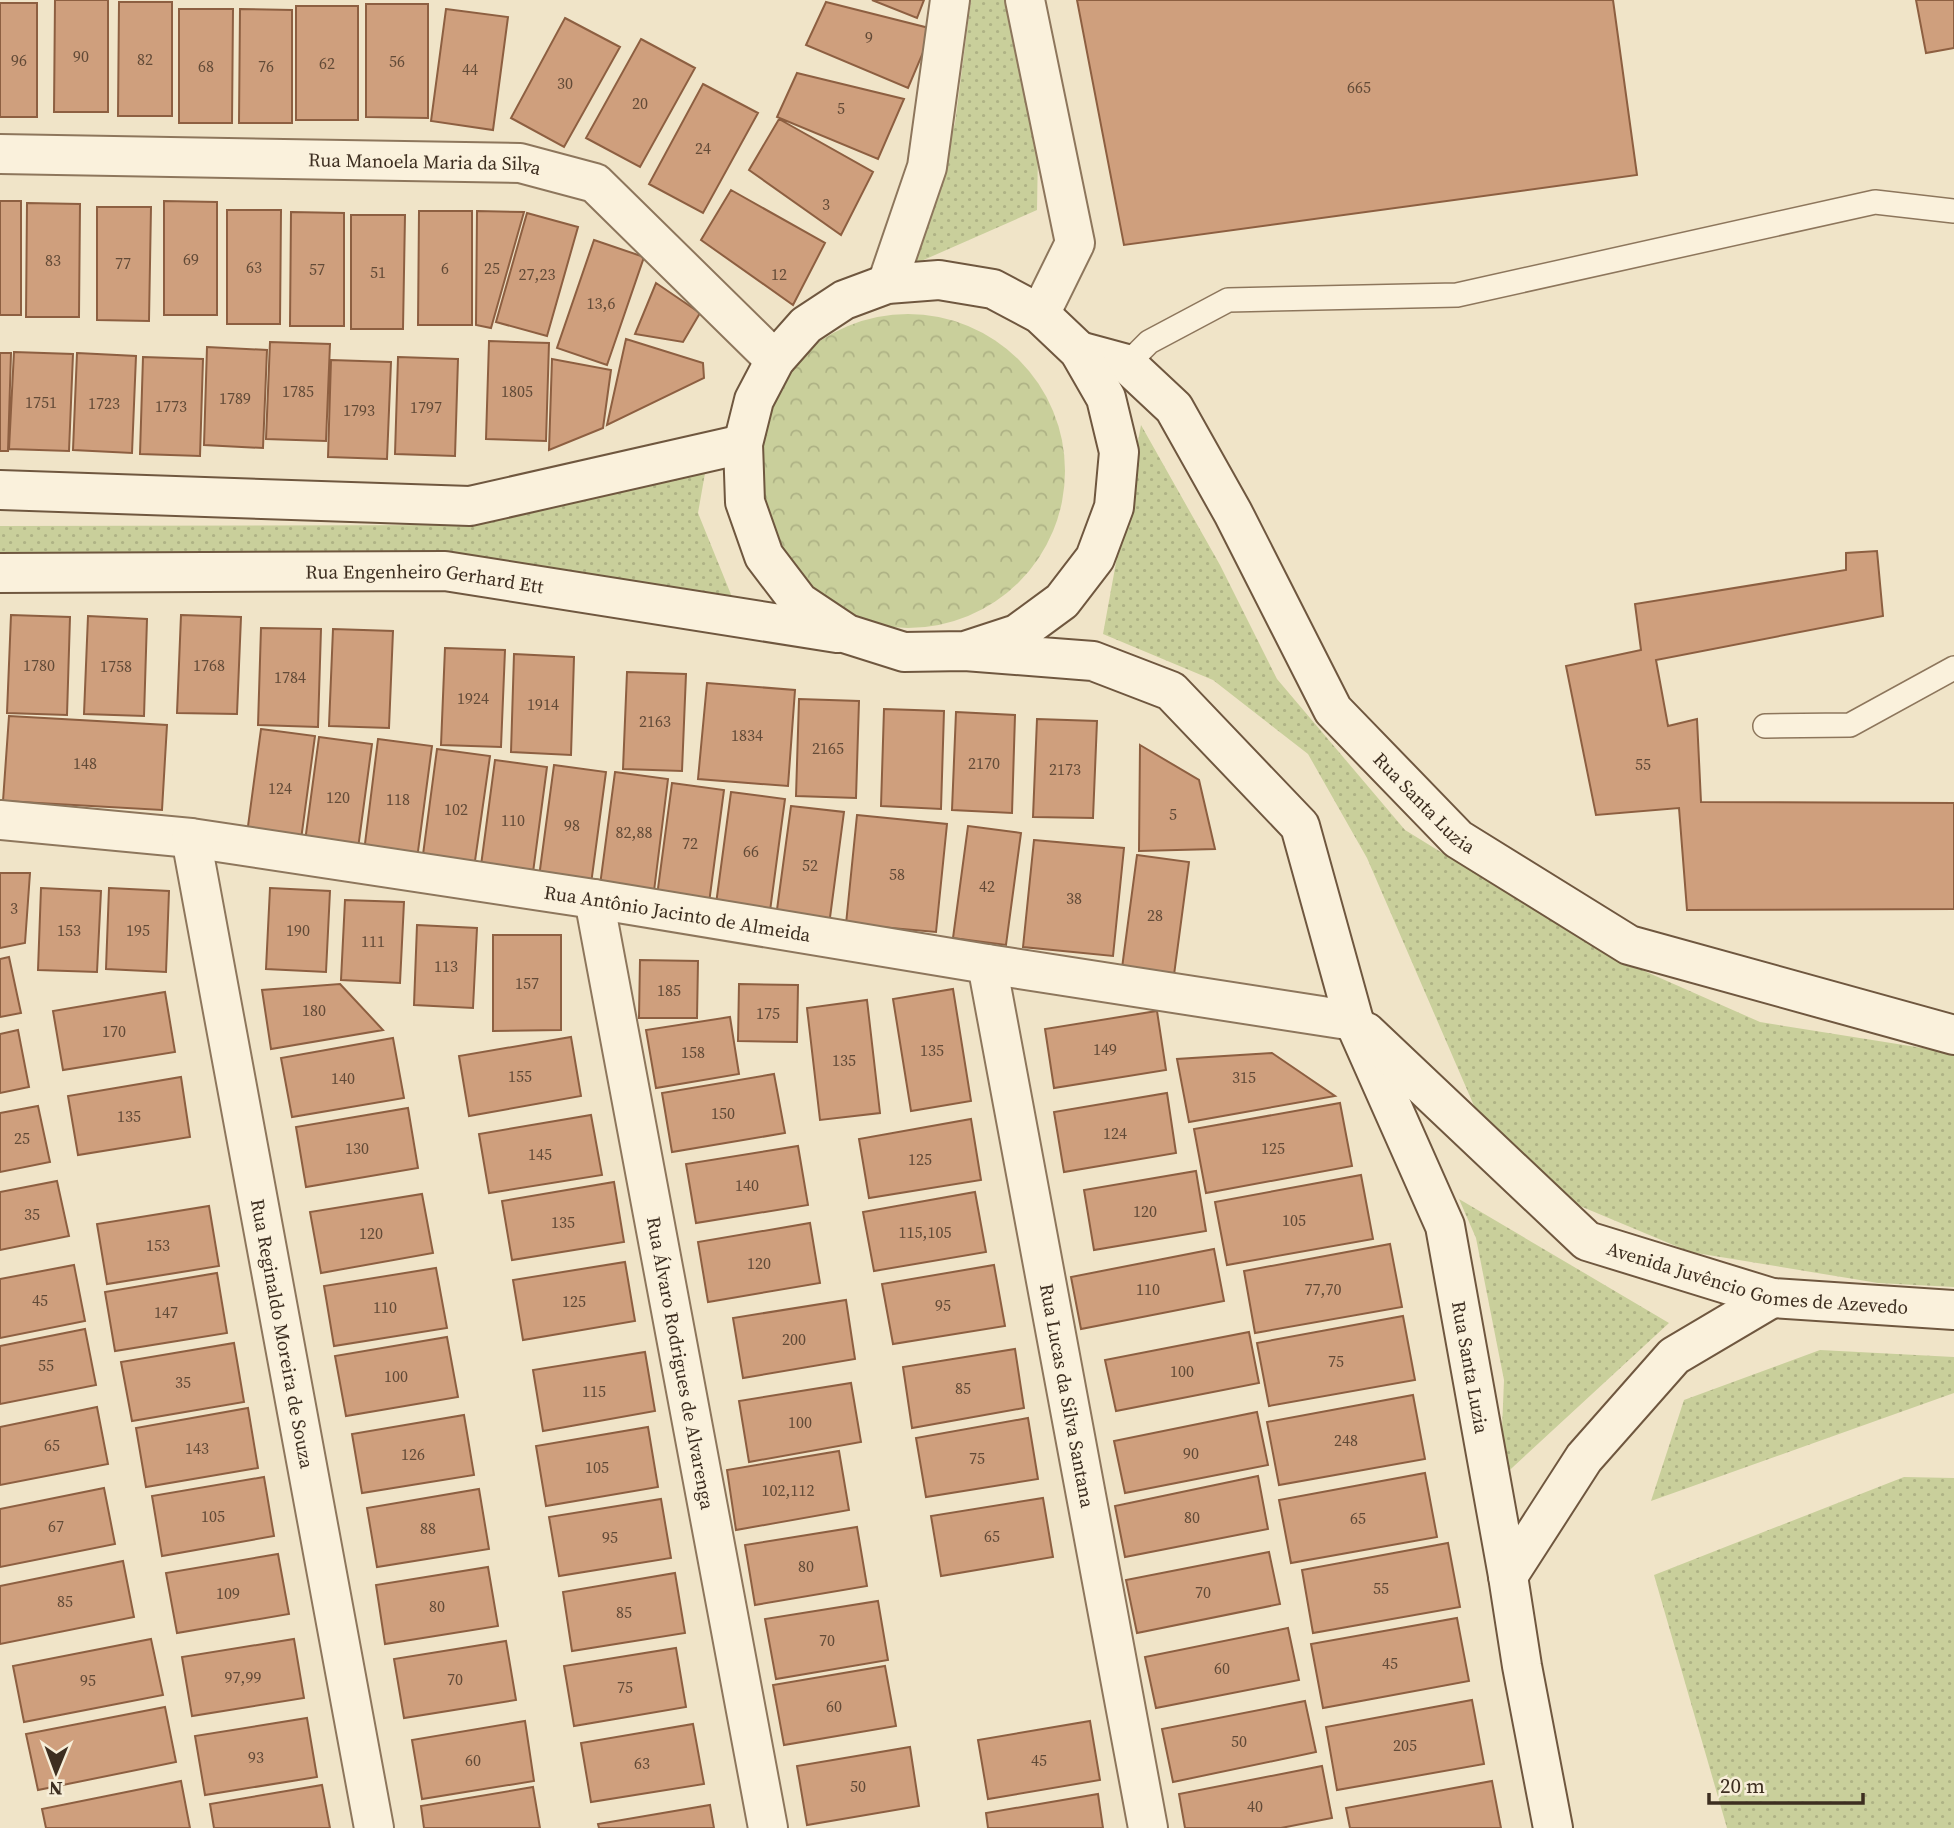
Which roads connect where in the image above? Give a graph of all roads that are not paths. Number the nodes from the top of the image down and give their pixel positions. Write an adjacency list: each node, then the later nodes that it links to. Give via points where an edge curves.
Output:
1 (950, 0): 5 (main road, via 927,166)
2 (1025, 0): 6 (main road, via 1074,243)
3 (0, 154): 8 (main road, Rua Manoela Maria da Silva, via 520,163 595,183)
4 (1954, 211): 9 (lane, via 1875,202 1457,295 1228,300 1149,342)
5 (887, 284): 6 (main road, via 939,280 993,289); 8 (main road, via 844,300 806,325)
6 (1040, 314): 7 (main road)
7 (1079, 351): 9 (main road, Rua Santa Luzia); 14 (main road, via 1106,398 1119,452 1114,507 1105,533 1095,558 1062,601 1017,634)
8 (775, 360): 10 (main road, via 754,400)
9 (1127, 363): 22 (main road, Rua Santa Luzia, via 1174,408 1333,710 1458,839 1629,945)
10 (743, 444): 11 (main road, via 470,506); 13 (main road, via 744,502 764,556 799,602)
11 (0, 490)
12 (0, 573): 13 (main road, Rua Engenheiro Gerhard Ett, via 445,571)
13 (847, 634): 14 (main road, via 904,652)
14 (965, 651): 21 (main road, Rua Santa Luzia, via 1093,661 1171,691 1300,826)
15 (1954, 668): 16 (lane, via 1850,725)
16 (1765, 726)
17 (0, 820): 18 (main road, Rua Antônio Jacinto de Almeida)
18 (191, 838): 19 (main road, Rua Antônio Jacinto de Almeida); 26 (main road, Rua Reginaldo Moreira de Souza)
19 (594, 899): 20 (main road, Rua Antônio Jacinto de Almeida); 27 (main road, Rua Álvaro Rodrigues de Alvarenga)
20 (987, 964): 21 (main road, Rua Antônio Jacinto de Almeida); 28 (main road, Rua Lucas da Silva Santana)
21 (1354, 1021): 23 (main road, Avenida Juvêncio Gomes de Azevedo, via 1587,1241); 25 (main road, Rua Santa Luzia, via 1445,1226)
22 (1954, 1035)
23 (1772, 1298): 24 (main road, Avenida Juvêncio Gomes de Azevedo); 25 (main road, via 1674,1356 1584,1458)
24 (1954, 1310)
25 (1508, 1576): 29 (main road, Rua Santa Luzia)
26 (374, 1828)
27 (768, 1828)
28 (1148, 1828)
29 (1553, 1828)

